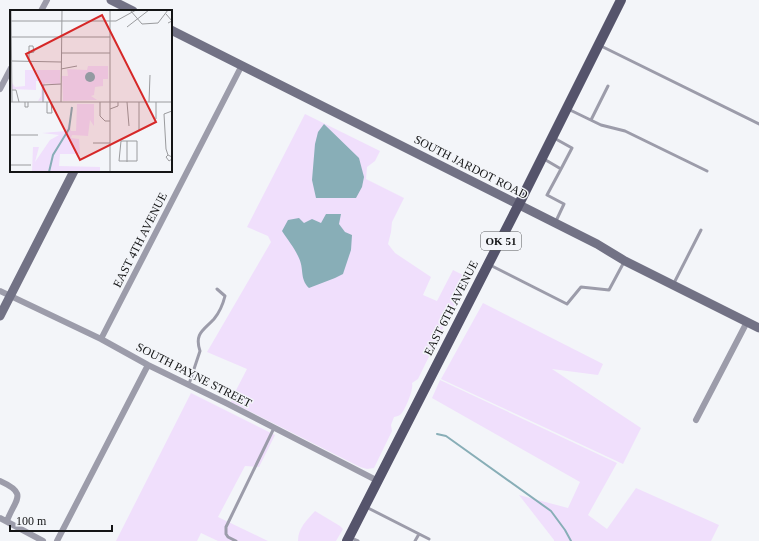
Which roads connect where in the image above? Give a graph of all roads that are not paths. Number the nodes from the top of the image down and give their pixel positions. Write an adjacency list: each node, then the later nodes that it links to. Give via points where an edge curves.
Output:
1 (47, 0): 4 (street)
2 (111, 0): 5 (street)
3 (621, 0): 7 (main road, EAST 6TH AVENUE / OK 51)
4 (42, 10)
5 (131, 10)
6 (172, 30): 8 (street, SOUTH JARDOT ROAD)
7 (599, 46): 12 (main road, EAST 6TH AVENUE / OK 51); 14 (lane)
8 (242, 65): 20 (street, SOUTH JARDOT ROAD); 32 (street, EAST 4TH AVENUE)
9 (10, 70): 11 (street)
10 (608, 86): 13 (lane)
11 (0, 89)
12 (567, 109): 13 (lane); 15 (main road, EAST 6TH AVENUE / OK 51)
13 (591, 120): 18 (lane, via 626,131)
14 (759, 124)
15 (553, 138): 16 (main road, EAST 6TH AVENUE / OK 51); 17 (lane, via 572,148)
16 (542, 159): 17 (lane); 20 (main road, EAST 6TH AVENUE / OK 51)
17 (561, 169): 21 (lane, via 547,195 564,204)
18 (707, 171)
19 (73, 172): 28 (street)
20 (520, 204): 21 (street, SOUTH JARDOT ROAD); 24 (main road, EAST 6TH AVENUE / OK 51)
21 (555, 223): 23 (street, SOUTH JARDOT ROAD)
22 (701, 230): 25 (lane)
23 (626, 261): 24 (lane, via 609,290 581,288 567,304); 25 (street, SOUTH JARDOT ROAD)
24 (489, 264): 38 (main road, EAST 6TH AVENUE / OK 51)
25 (673, 285): 30 (street, SOUTH JARDOT ROAD)
26 (217, 289): 34 (lane, via 225,296 223,304 199,337 200,351)
27 (0, 291): 28 (street, SOUTH PAYNE STREET)
28 (10, 296): 29 (street); 32 (street, SOUTH PAYNE STREET)
29 (0, 316)
30 (747, 322): 31 (street, SOUTH JARDOT ROAD); 35 (street)
31 (759, 328)
32 (101, 340): 33 (street, SOUTH PAYNE STREET)
33 (148, 365): 34 (street, SOUTH PAYNE STREET); 46 (street)
34 (189, 384): 36 (street, SOUTH PAYNE STREET)
35 (696, 420)
36 (274, 427): 38 (street, SOUTH PAYNE STREET); 47 (lane, via 226,526 228,537)
37 (0, 481): 41 (street, via 14,488 18,497)
38 (378, 481): 39 (main road, EAST 6TH AVENUE / OK 51)
39 (364, 506): 42 (lane); 43 (main road, EAST 6TH AVENUE / OK 51)
40 (0, 518): 41 (street)
41 (7, 521): 45 (street)
42 (419, 534): 44 (lane); 49 (lane)
43 (348, 539): 48 (lane)
44 (429, 539)
45 (43, 541)
46 (57, 541)
47 (236, 541)
48 (358, 541)
49 (416, 541)

